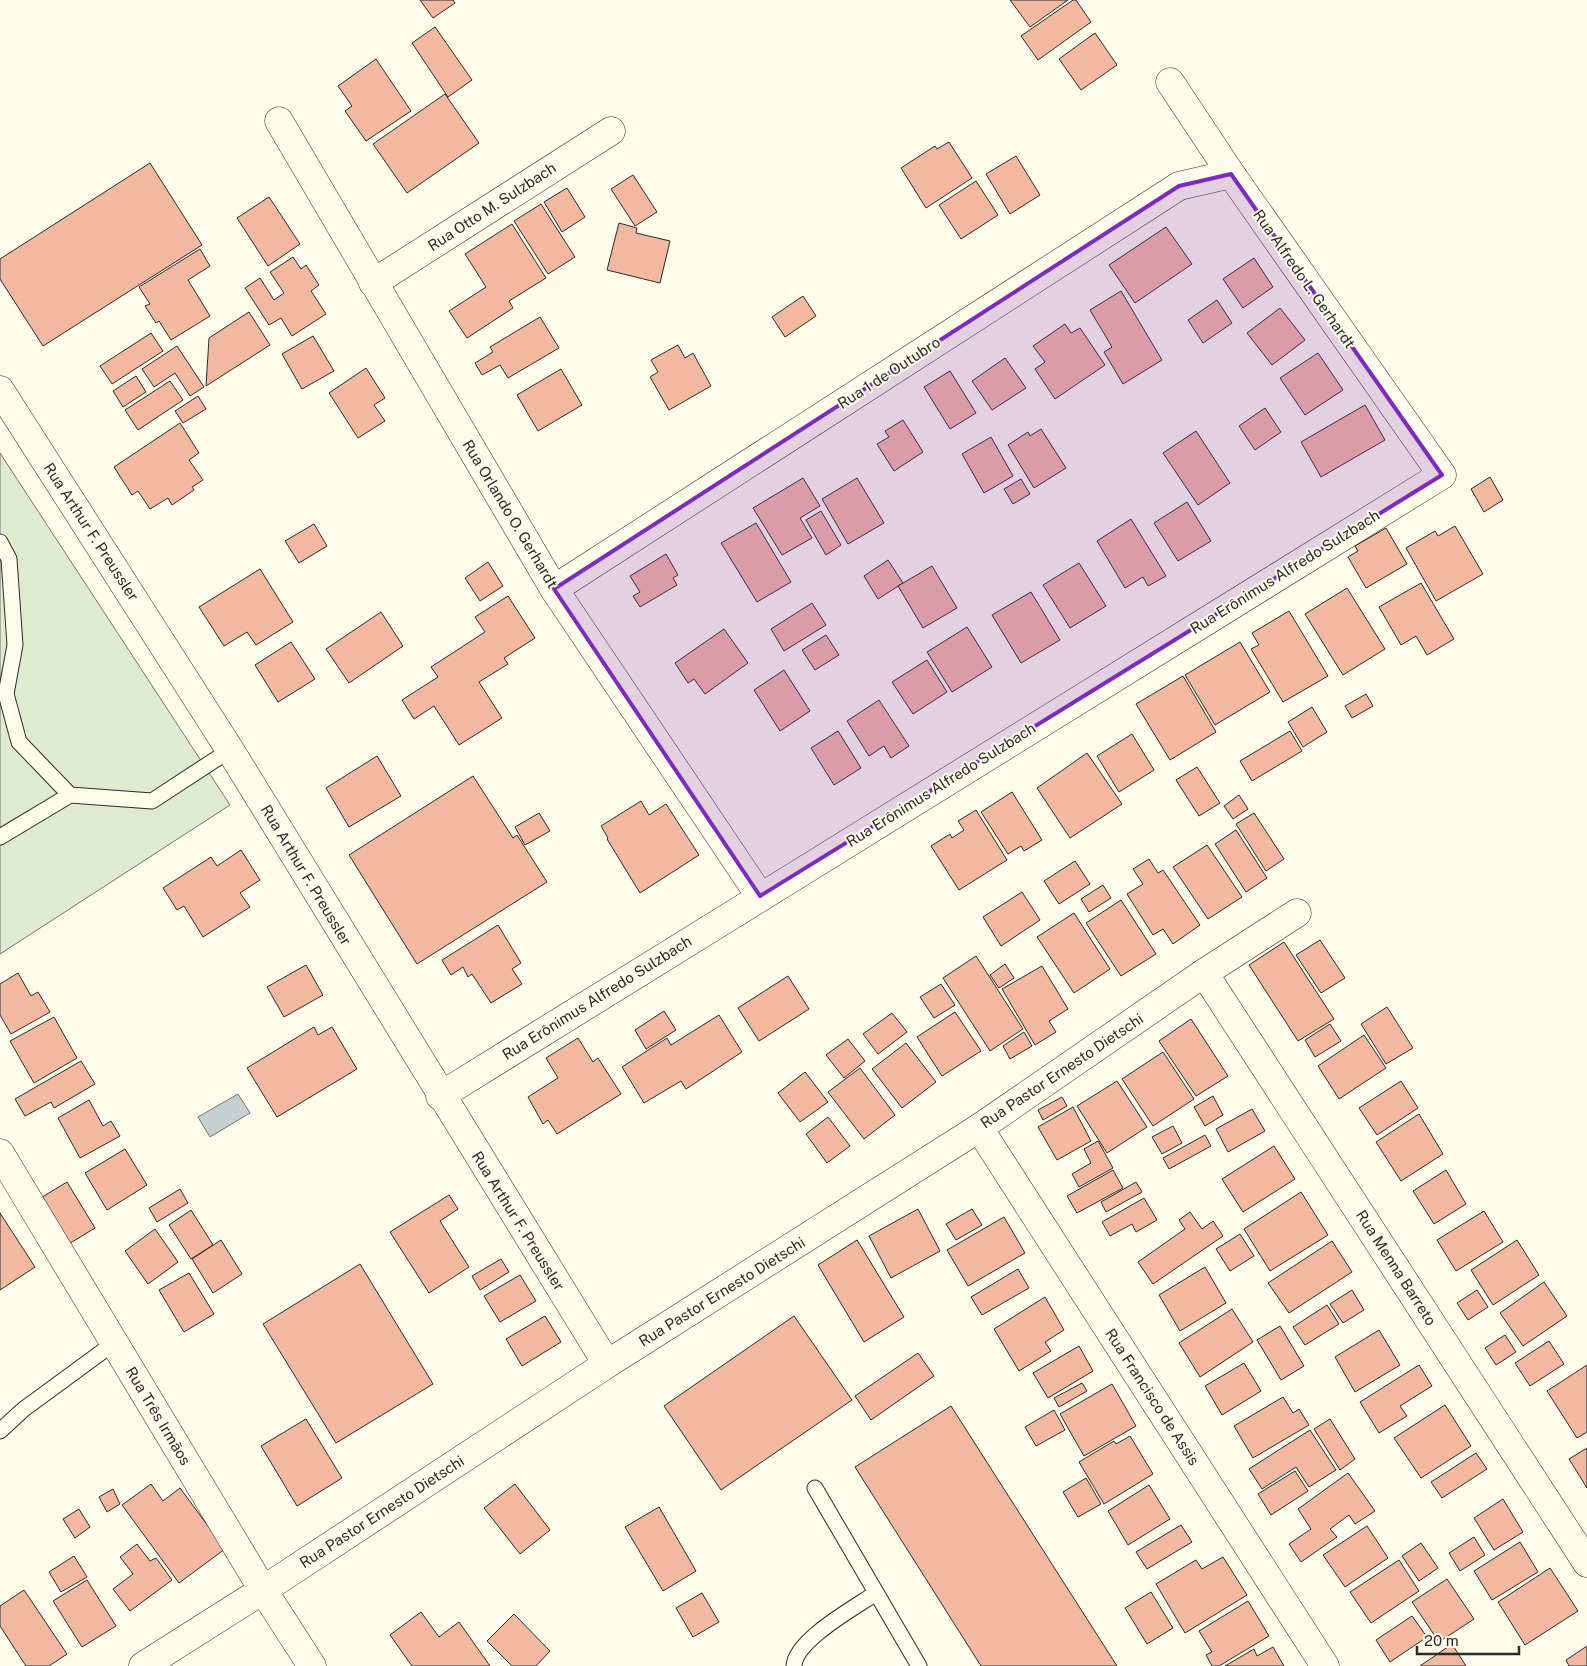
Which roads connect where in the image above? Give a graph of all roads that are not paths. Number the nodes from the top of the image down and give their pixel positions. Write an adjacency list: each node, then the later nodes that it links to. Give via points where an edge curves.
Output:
1 (1170, 82): 4 (street, Rua Alfredo L. Gerhardt)
2 (279, 121): 5 (street, Rua Orlando O. Gerhardt)
3 (611, 131): 5 (street, Rua Otto M. Sulzbach)
4 (1231, 174): 7 (street, Rua Alfredo L. Gerhardt); 9 (street, Rua 1 de Outubro, via 1179,186)
5 (373, 283): 9 (street, Rua Orlando O. Gerhardt)
6 (0, 390): 10 (street, Rua Arthur F. Preussler)
7 (1442, 475): 13 (street, Rua Erônimus Alfredo Sulzbach)
8 (0, 542): 11 (lane, via 8,559 15,645 6,694 18,742)
9 (554, 589): 13 (street, Rua Orlando O. Gerhardt)
10 (230, 750): 11 (lane, via 152,801); 16 (street, Rua Arthur F. Preussler)
11 (70, 795): 12 (lane)
12 (0, 837)
13 (760, 896): 16 (street, Rua Erônimus Alfredo Sulzbach)
14 (1297, 913): 15 (street, Rua Pastor Ernesto Dietschi)
15 (1204, 973): 17 (street, Rua Pastor Ernesto Dietschi); 23 (street, Rua Menna Barreto)
16 (440, 1096): 20 (street, Rua Arthur F. Preussler)
17 (979, 1128): 20 (street, Rua Pastor Ernesto Dietschi); 30 (street, Rua Francisco de Assis)
18 (2, 1162): 19 (street, Rua Três Irmãos)
19 (114, 1343): 21 (lane, via 24,1409); 24 (street, Rua Três Irmãos)
20 (607, 1364): 24 (street, Rua Pastor Ernesto Dietschi)
21 (0, 1431)
22 (814, 1488): 25 (lane)
23 (1587, 1563)
24 (263, 1590): 26 (street, Rua Pastor Ernesto Dietschi); 27 (street, Rua Três Irmãos)
25 (876, 1593): 28 (lane, via 810,1640 794,1660); 29 (lane)
26 (143, 1666)
27 (312, 1666)
28 (794, 1666)
29 (919, 1666)
30 (1325, 1666)

